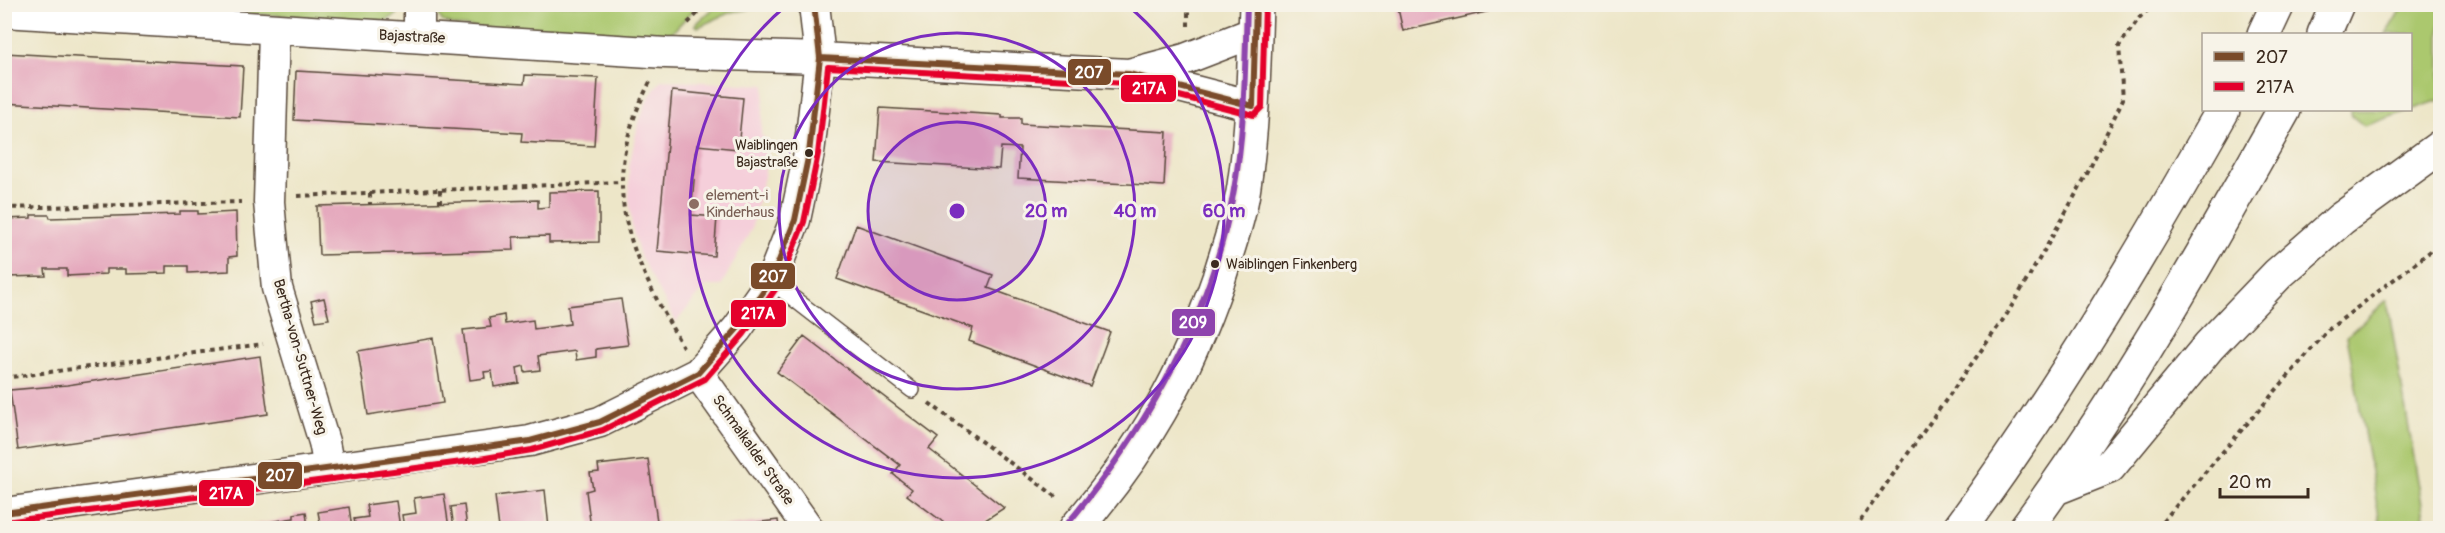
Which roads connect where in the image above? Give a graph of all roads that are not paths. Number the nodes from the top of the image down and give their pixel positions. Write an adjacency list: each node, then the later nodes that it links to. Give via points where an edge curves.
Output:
1 (419, 4): 10 (street)
2 (814, 4): 11 (street)
3 (2278, 4): 8 (main road)
4 (2337, 4): 9 (main road)
5 (23, 10): 7 (street, Bajastraße)
6 (1256, 18): 12 (street, via 1185,59); 13 (main road)
7 (274, 30): 10 (street, Bajastraße); 20 (street, Bertha-von-Suttner-Weg, via 269,199 277,288)
8 (2264, 33)
9 (2324, 33)
10 (418, 37): 11 (street, Bajastraße, via 666,53)
11 (820, 58): 12 (street, Bajastraße); 17 (street, via 809,153 795,220)
12 (1129, 74): 13 (street)
13 (1253, 106): 24 (main road, via 1244,188 1202,326 1151,430)
14 (2222, 111): 25 (main road, via 2145,248 2011,459)
15 (2283, 111): 21 (main road, via 2199,261)
16 (2440, 147): 21 (main road, via 2341,219 2278,274 2208,346 2109,467)
17 (771, 281): 18 (street, via 737,329); 19 (lane)
18 (698, 373): 20 (street, via 600,422 530,441); 23 (street, Schmalkalder Straße)
19 (912, 390)
20 (329, 468): 22 (street)
21 (2056, 488): 26 (main road)
22 (4, 513)
23 (808, 528)
24 (1076, 528)
25 (1960, 528)
26 (2026, 528)

